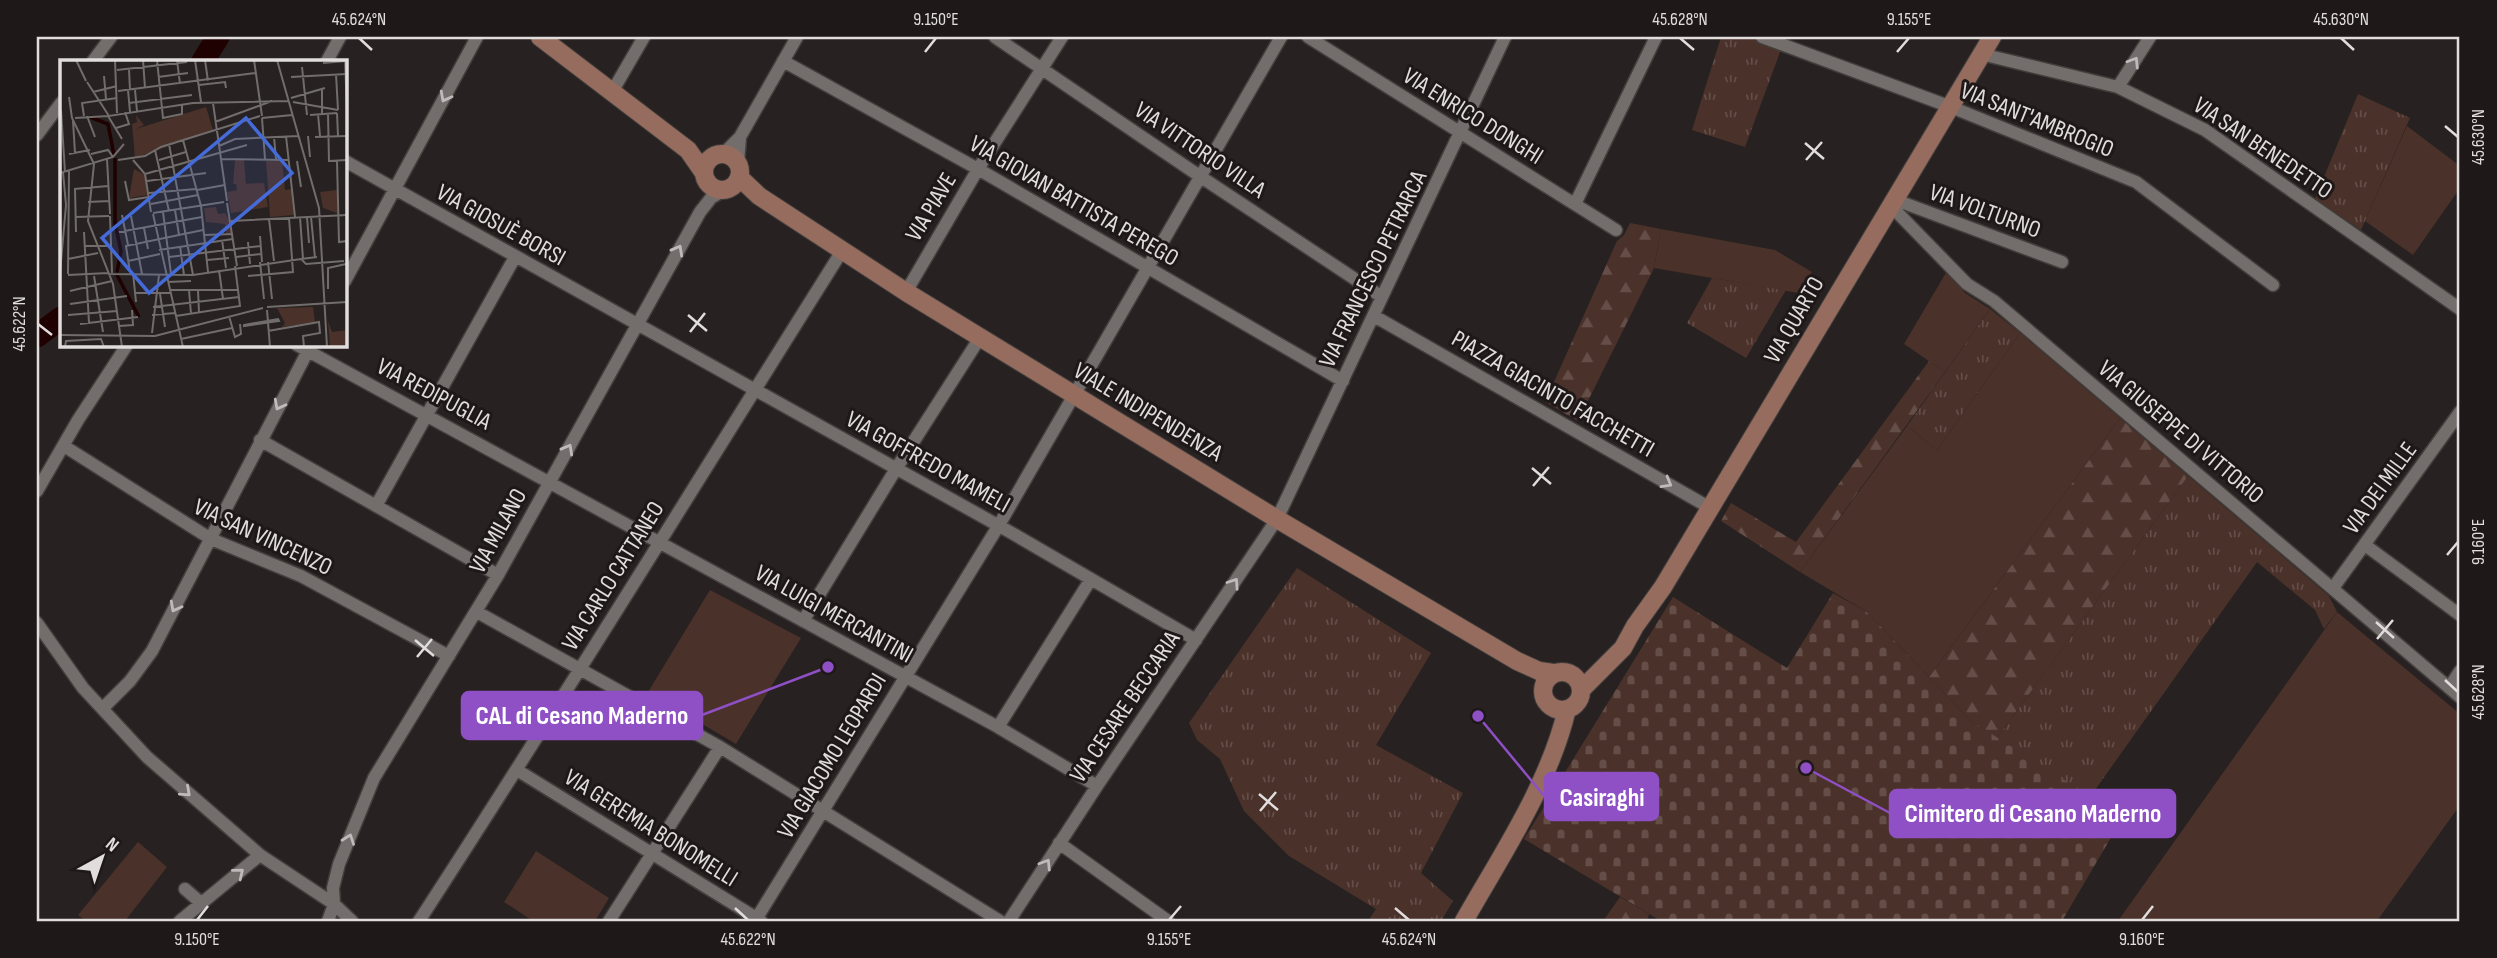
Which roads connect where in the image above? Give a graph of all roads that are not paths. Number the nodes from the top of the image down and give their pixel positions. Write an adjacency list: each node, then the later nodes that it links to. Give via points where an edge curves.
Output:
1 (111, 37): 17 (street)
2 (340, 37): 18 (street)
3 (477, 37): 31 (street, one-way to 31)
4 (540, 37): 22 (street)
5 (645, 37): 22 (street)
6 (797, 37): 19 (street)
7 (995, 37): 20 (street, VIA VITTORIO VILLA)
8 (1062, 37): 20 (street, VIA PIAVE)
9 (1281, 37): 30 (street, VIA GIACOMO LEOPARDI)
10 (1308, 37): 25 (street, VIA ENRICO DONGHI)
11 (1505, 37): 25 (street, VIA FRANCESCO PETRARCA)
12 (1657, 37): 33 (street)
13 (1762, 37): 24 (street, VIA SANT'AMBROGIO)
14 (1992, 37): 16 (street, VIA QUARTO)
15 (2150, 37): 21 (street, one-way to 15)
16 (1982, 54): 21 (street, VIA SAN BENEDETTO); 24 (street, VIA QUARTO)
17 (94, 60)
18 (328, 60)
19 (783, 61): 28 (street, VIA GIOVAN BATTISTA PEREGO); 29 (street)
20 (1042, 69): 28 (street, VIA PIAVE); 30 (street, VIA VITTORIO VILLA)
21 (2118, 87): 43 (street, VIA SAN BENEDETTO, via 2205,130)
22 (612, 92): 29 (street)
23 (60, 104): 26 (street)
24 (1951, 107): 32 (street, VIA QUARTO); 40 (street, VIA SANT'AMBROGIO, via 2136,182)
25 (1461, 133): 33 (street, VIA ENRICO DONGHI); 42 (street, VIA FRANCESCO PETRARCA)
26 (37, 135)
27 (346, 162): 31 (street, VIA GIOSUÈ BORSI)
28 (978, 169): 38 (street, VIA GIOVAN BATTISTA PEREGO); 41 (street, VIA PIAVE)
29 (724, 172): 35 (street, VIALE INDIPENDENZA); 45 (street, VIA MILANO, one-way to 29, via 702,209 715,195)
30 (1201, 177): 38 (street, VIA GIACOMO LEOPARDI); 42 (street, VIA VITTORIO VILLA)
31 (395, 190): 36 (street, VIA GIOSUÈ BORSI); 39 (street)
32 (1891, 202): 37 (street, VIA VOLTURNO); 60 (street, VIA QUARTO); 68 (street, VIA GIUSEPPE DI VITTORIO, via 1967,284 1993,301)
33 (1575, 204): 34 (street, VIA ENRICO DONGHI)
34 (1616, 230)
35 (842, 251): 41 (street, VIALE INDIPENDENZA); 50 (street, VIA CARLO CATTANEO)
36 (515, 257): 45 (street, VIA GIOSUÈ BORSI); 53 (street)
37 (2062, 262)
38 (1147, 268): 49 (street, VIA GIOVAN BATTISTA PEREGO); 51 (street, VIA GIACOMO LEOPARDI)
39 (346, 279)
40 (2273, 285)
41 (905, 292): 46 (street, VIALE INDIPENDENZA)
42 (1382, 297): 44 (street, VIA FRANCESCO PETRARCA)
43 (2460, 309)
44 (1374, 316): 49 (street, VIA FRANCESCO PETRARCA); 60 (street, PIAZZA GIACINTO FACCHETTI, one-way to 60)
45 (638, 323): 50 (street, VIA GOFFREDO MAMELI); 57 (street, VIA MILANO, one-way to 45)
46 (981, 336): 51 (street, VIALE INDIPENDENZA); 56 (street)
47 (126, 346): 55 (street)
48 (305, 347): 53 (street, VIA REDIPUGLIA); 54 (street, one-way to 54)
49 (1343, 381): 61 (street, VIA FRANCESCO PETRARCA)
50 (755, 389): 56 (street, VIA GOFFREDO MAMELI); 64 (street, VIA CARLO CATTANEO)
51 (1075, 396): 61 (street, VIALE INDIPENDENZA); 62 (street, VIA GIACOMO LEOPARDI)
52 (2460, 412): 65 (street, VIA DEI MILLE)
53 (425, 413): 57 (street, VIA REDIPUGLIA); 59 (street)
54 (260, 440): 59 (street); 63 (street)
55 (64, 446): 58 (street); 63 (street, VIA SAN VINCENZO)
56 (896, 469): 62 (street, VIA GOFFREDO MAMELI); 71 (street)
57 (550, 481): 64 (street, VIA LUIGI MERCANTINI); 66 (street, VIA MILANO)
58 (37, 491)
59 (376, 506): 66 (street)
60 (1712, 509): 73 (street, VIA QUARTO)
61 (1277, 519): 74 (street, VIA CESARE BECCARIA, one-way to 61); 79 (street, VIALE INDIPENDENZA, via 1539,671)
62 (999, 526): 67 (street, VIA GOFFREDO MAMELI); 78 (street, VIA GIACOMO LEOPARDI)
63 (211, 539): 75 (street, VIA SAN VINCENZO, via 301,576); 83 (street, one-way to 83, via 150,655)
64 (660, 541): 71 (street, VIA LUIGI MERCANTINI); 76 (street, VIA CARLO CATTANEO)
65 (2365, 545): 68 (street, VIA DEI MILLE); 70 (street)
66 (498, 575): 69 (street, VIA MILANO)
67 (1091, 579): 74 (street, VIA GOFFREDO MAMELI); 85 (street)
68 (2333, 588): 80 (street, VIA GIUSEPPE DI VITTORIO)
69 (477, 612): 75 (street, VIA MILANO); 76 (street)
70 (2460, 615)
71 (803, 621): 78 (street, VIA LUIGI MERCANTINI)
72 (37, 623): 83 (street, via 83,688)
73 (1635, 626): 79 (street, VIA QUARTO, via 1598,663); 81 (street, VIA QUARTO, via 1623,648)
74 (1196, 640): 89 (street, VIA CESARE BECCARIA)
75 (449, 656): 96 (street, VIA MILANO, one-way to 75, via 336,876 369,787)
76 (579, 670): 86 (street); 88 (street, VIA CARLO CATTANEO)
77 (2460, 671): 80 (street)
78 (904, 676): 85 (street, VIA LUIGI MERCANTINI); 90 (street, VIA GIACOMO LEOPARDI)
79 (1554, 685): 81 (street, via 1577,678); 84 (street, VIALE INDIPENDENZA, via 1554,708); 87 (street)
80 (2449, 688): 82 (street, VIA GIUSEPPE DI VITTORIO)
81 (1581, 690): 84 (street, VIA QUARTO, via 1578,702)
82 (2460, 697)
83 (103, 708): 93 (street, one-way to 93, via 156,765)
84 (1567, 709): 87 (street, VIA QUARTO)
85 (998, 727): 89 (street, VIA LUIGI MERCANTINI)
86 (720, 747): 90 (street); 92 (street)
87 (1555, 747): 106 (street, VIA QUARTO, via 1544,776)
88 (517, 770): 92 (street, VIA GEREMIA BONOMELLI); 101 (street, VIA CARLO CATTANEO)
89 (1097, 786): 91 (street, VIA CESARE BECCARIA)
90 (824, 812): 97 (street, VIA GIACOMO LEOPARDI); 103 (street)
91 (1059, 842): 104 (street, VIA CESARE BECCARIA, one-way to 91); 105 (street)
92 (652, 853): 97 (street, VIA GEREMIA BONOMELLI); 102 (street)
93 (260, 855): 95 (street, one-way to 93); 96 (street)
94 (186, 888): 95 (street)
95 (201, 902): 98 (street)
96 (334, 904): 99 (street, VIA MILANO); 100 (street)
97 (758, 920)
98 (180, 921)
99 (328, 921)
100 (352, 921)
101 (419, 921)
102 (609, 921)
103 (1000, 921)
104 (1009, 921)
105 (1168, 921)
106 (1464, 921)

